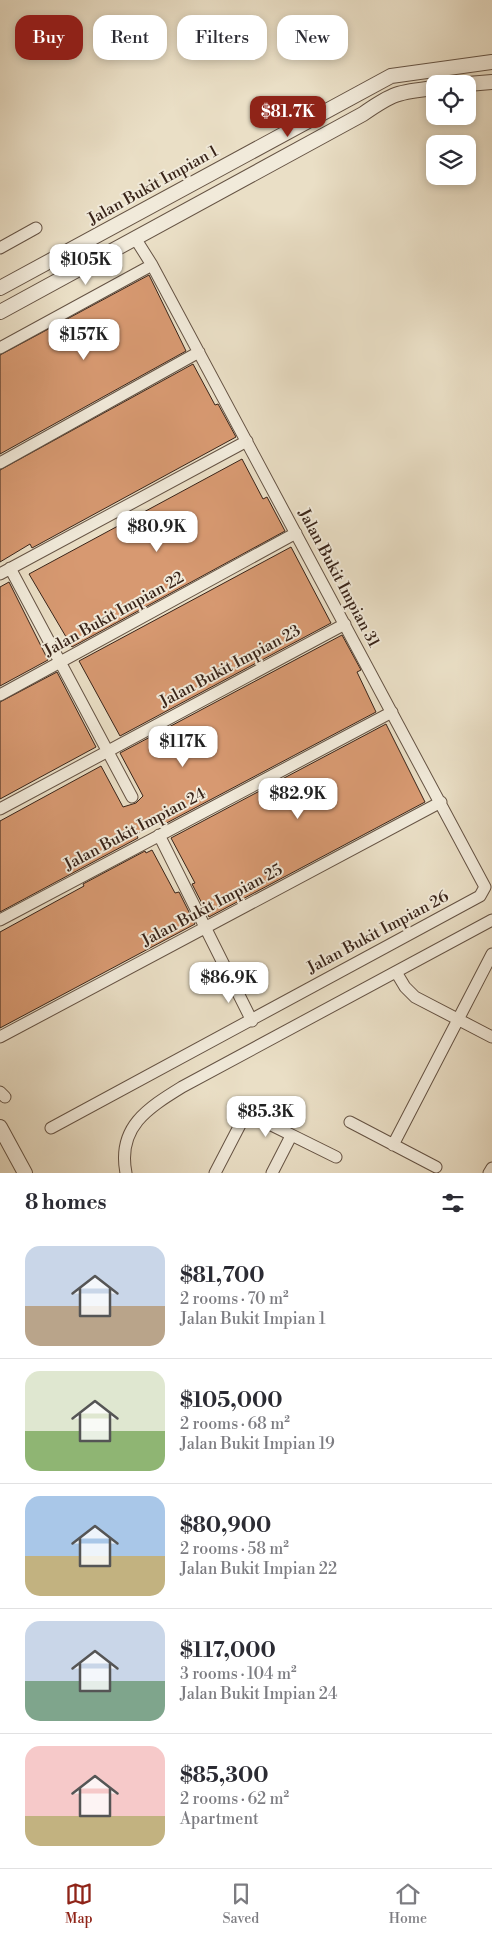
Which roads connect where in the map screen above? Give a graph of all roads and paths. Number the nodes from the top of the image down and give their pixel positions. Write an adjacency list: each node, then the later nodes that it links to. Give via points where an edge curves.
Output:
1 (492, 62): 5 (street, Jalan Bukit Impian 1, via 391,76)
2 (492, 82): 3 (street)
3 (476, 83)
4 (426, 89): 8 (street, via 389,96 363,114)
5 (151, 206): 7 (street, Jalan Bukit Impian 1); 8 (street)
6 (36, 228): 9 (street)
7 (104, 232): 8 (street, via 118,232); 11 (street, Jalan Bukit Impian 1)
8 (135, 238): 10 (street, Jalan Bukit Impian 31); 12 (street)
9 (0, 248)
10 (152, 265): 13 (street); 14 (street, Jalan Bukit Impian 31)
11 (0, 288)
12 (0, 312)
13 (0, 348)
14 (199, 352): 15 (street, Jalan Bukit Impian 31); 16 (street)
15 (247, 442): 17 (street, Jalan Bukit Impian 31); 18 (street)
16 (0, 463)
17 (296, 533): 19 (street, Jalan Bukit Impian 31); 20 (street, Jalan Bukit Impian 22)
18 (5, 571): 20 (street)
19 (344, 624): 22 (street, Jalan Bukit Impian 31); 23 (street, Jalan Bukit Impian 23)
20 (60, 662): 21 (street, Jalan Bukit Impian 22); 23 (street)
21 (0, 695)
22 (392, 712): 25 (street, Jalan Bukit Impian 31); 27 (street, Jalan Bukit Impian 24)
23 (107, 751): 24 (street); 26 (street, Jalan Bukit Impian 23)
24 (132, 797)
25 (441, 802): 28 (street, Jalan Bukit Impian 31, via 483,882); 31 (street, Jalan Bukit Impian 25)
26 (0, 809)
27 (159, 835): 29 (street, Jalan Bukit Impian 24); 31 (street)
28 (483, 892): 35 (street, Jalan Bukit Impian 26)
29 (0, 920)
30 (492, 920): 33 (street)
31 (205, 928): 35 (street); 36 (street, Jalan Bukit Impian 25)
32 (492, 954): 34 (street)
33 (396, 972): 34 (street, via 415,997); 47 (street, via 148,1108 130,1130 123,1157)
34 (458, 1020): 37 (street); 42 (street)
35 (252, 1021): 40 (street, Jalan Bukit Impian 26)
36 (0, 1037)
37 (492, 1037)
38 (350, 1122): 42 (street)
39 (0, 1127): 46 (street)
40 (50, 1128)
41 (291, 1136): 43 (street); 48 (street, via 251,1115 246,1117); 49 (street)
42 (393, 1145): 44 (street)
43 (336, 1157)
44 (436, 1167)
45 (492, 1168): 50 (street)
46 (25, 1173)
47 (126, 1173)
48 (215, 1173)
49 (272, 1173)
50 (489, 1173)

